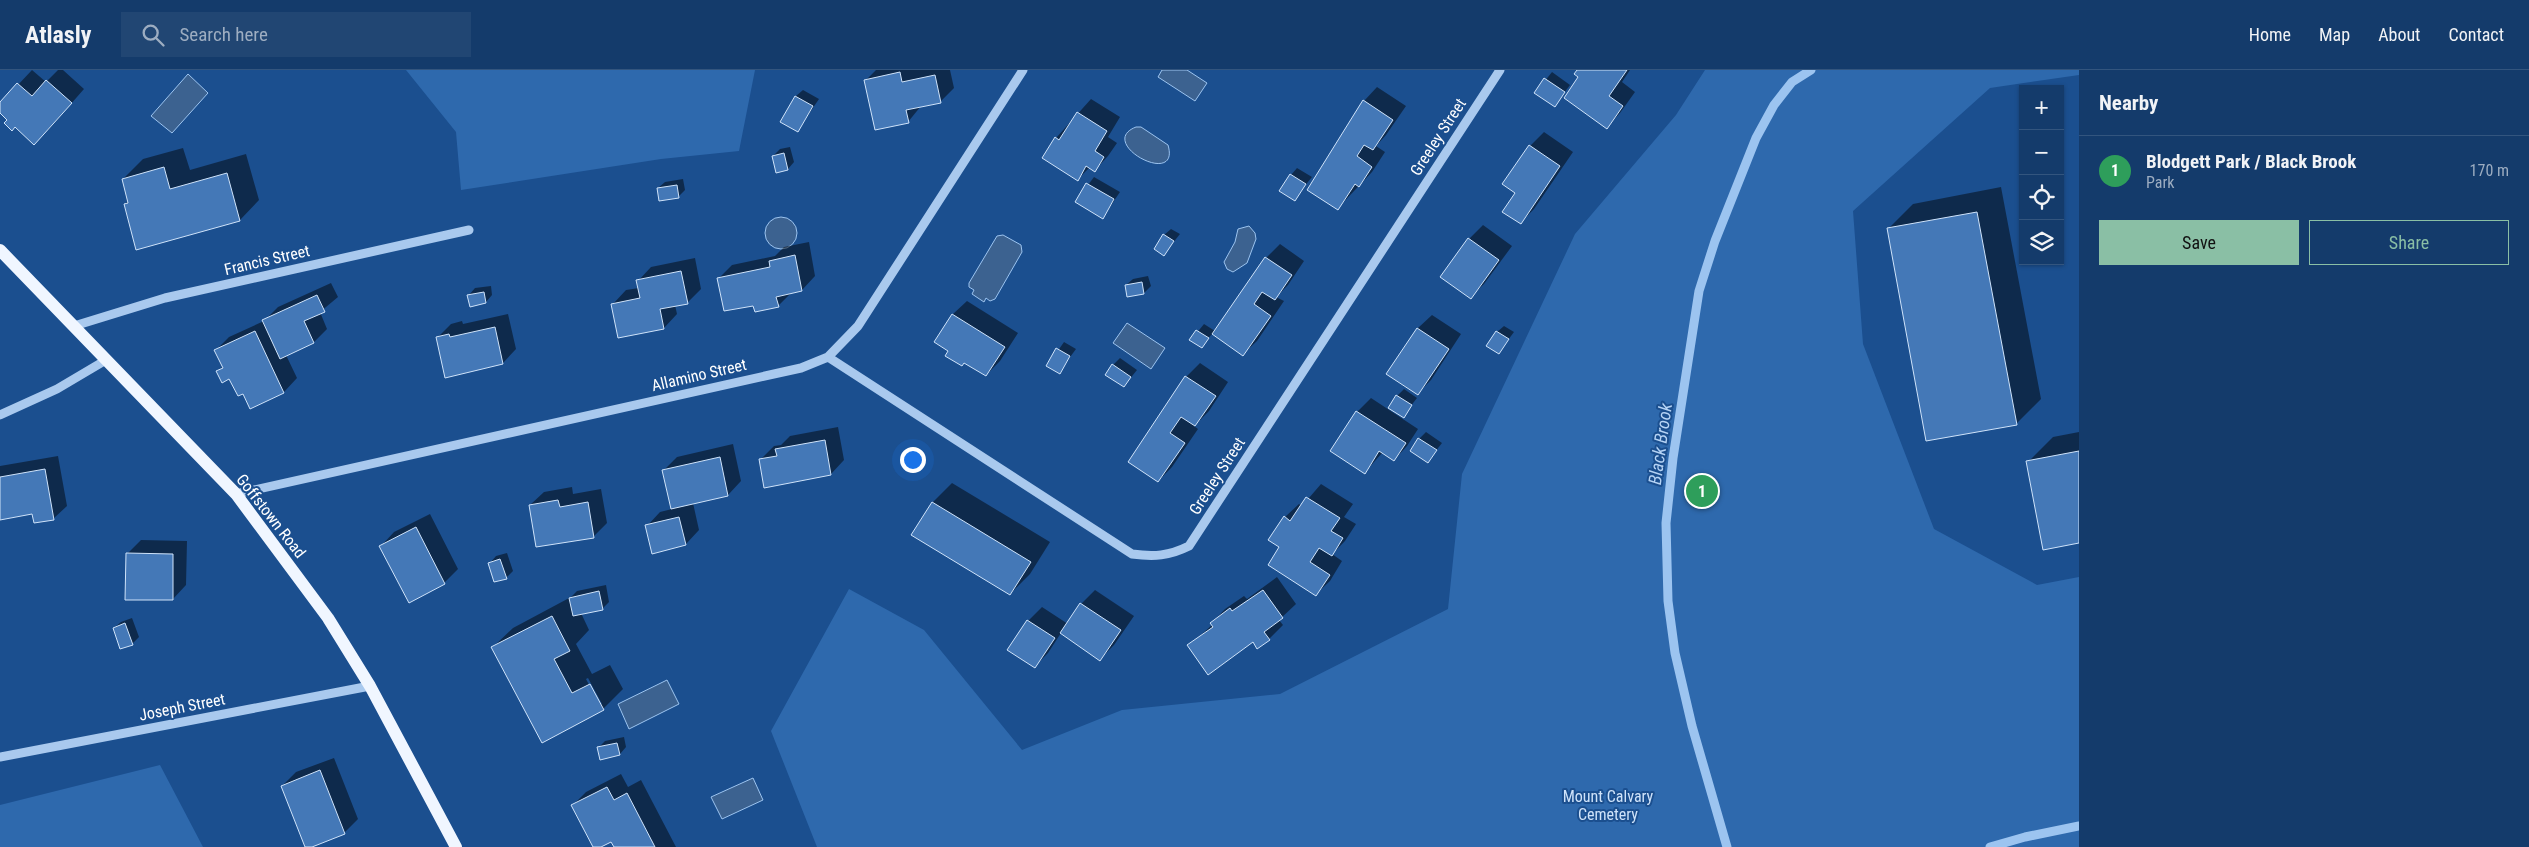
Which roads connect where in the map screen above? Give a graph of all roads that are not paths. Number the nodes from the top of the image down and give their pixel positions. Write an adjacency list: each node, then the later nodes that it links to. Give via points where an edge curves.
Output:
1 (1023, 70): 6 (street, Allamino Street, via 858,326)
2 (1500, 70): 6 (street, Greeley Street, via 1190,546 1173,554 1152,557 1132,554)
3 (469, 230): 5 (street, Francis Street, via 165,298)
4 (0, 250): 5 (main road, Goffstown Road)
5 (74, 326): 7 (main road, Goffstown Road)
6 (828, 357): 9 (street, Allamino Street, via 801,368)
7 (106, 360): 8 (street, via 57,389); 9 (main road, Goffstown Road)
8 (0, 415)
9 (236, 494): 10 (main road, Goffstown Road, via 328,618)
10 (370, 686): 11 (street, Joseph Street); 12 (main road, Goffstown Road)
11 (0, 757)
12 (456, 847)

